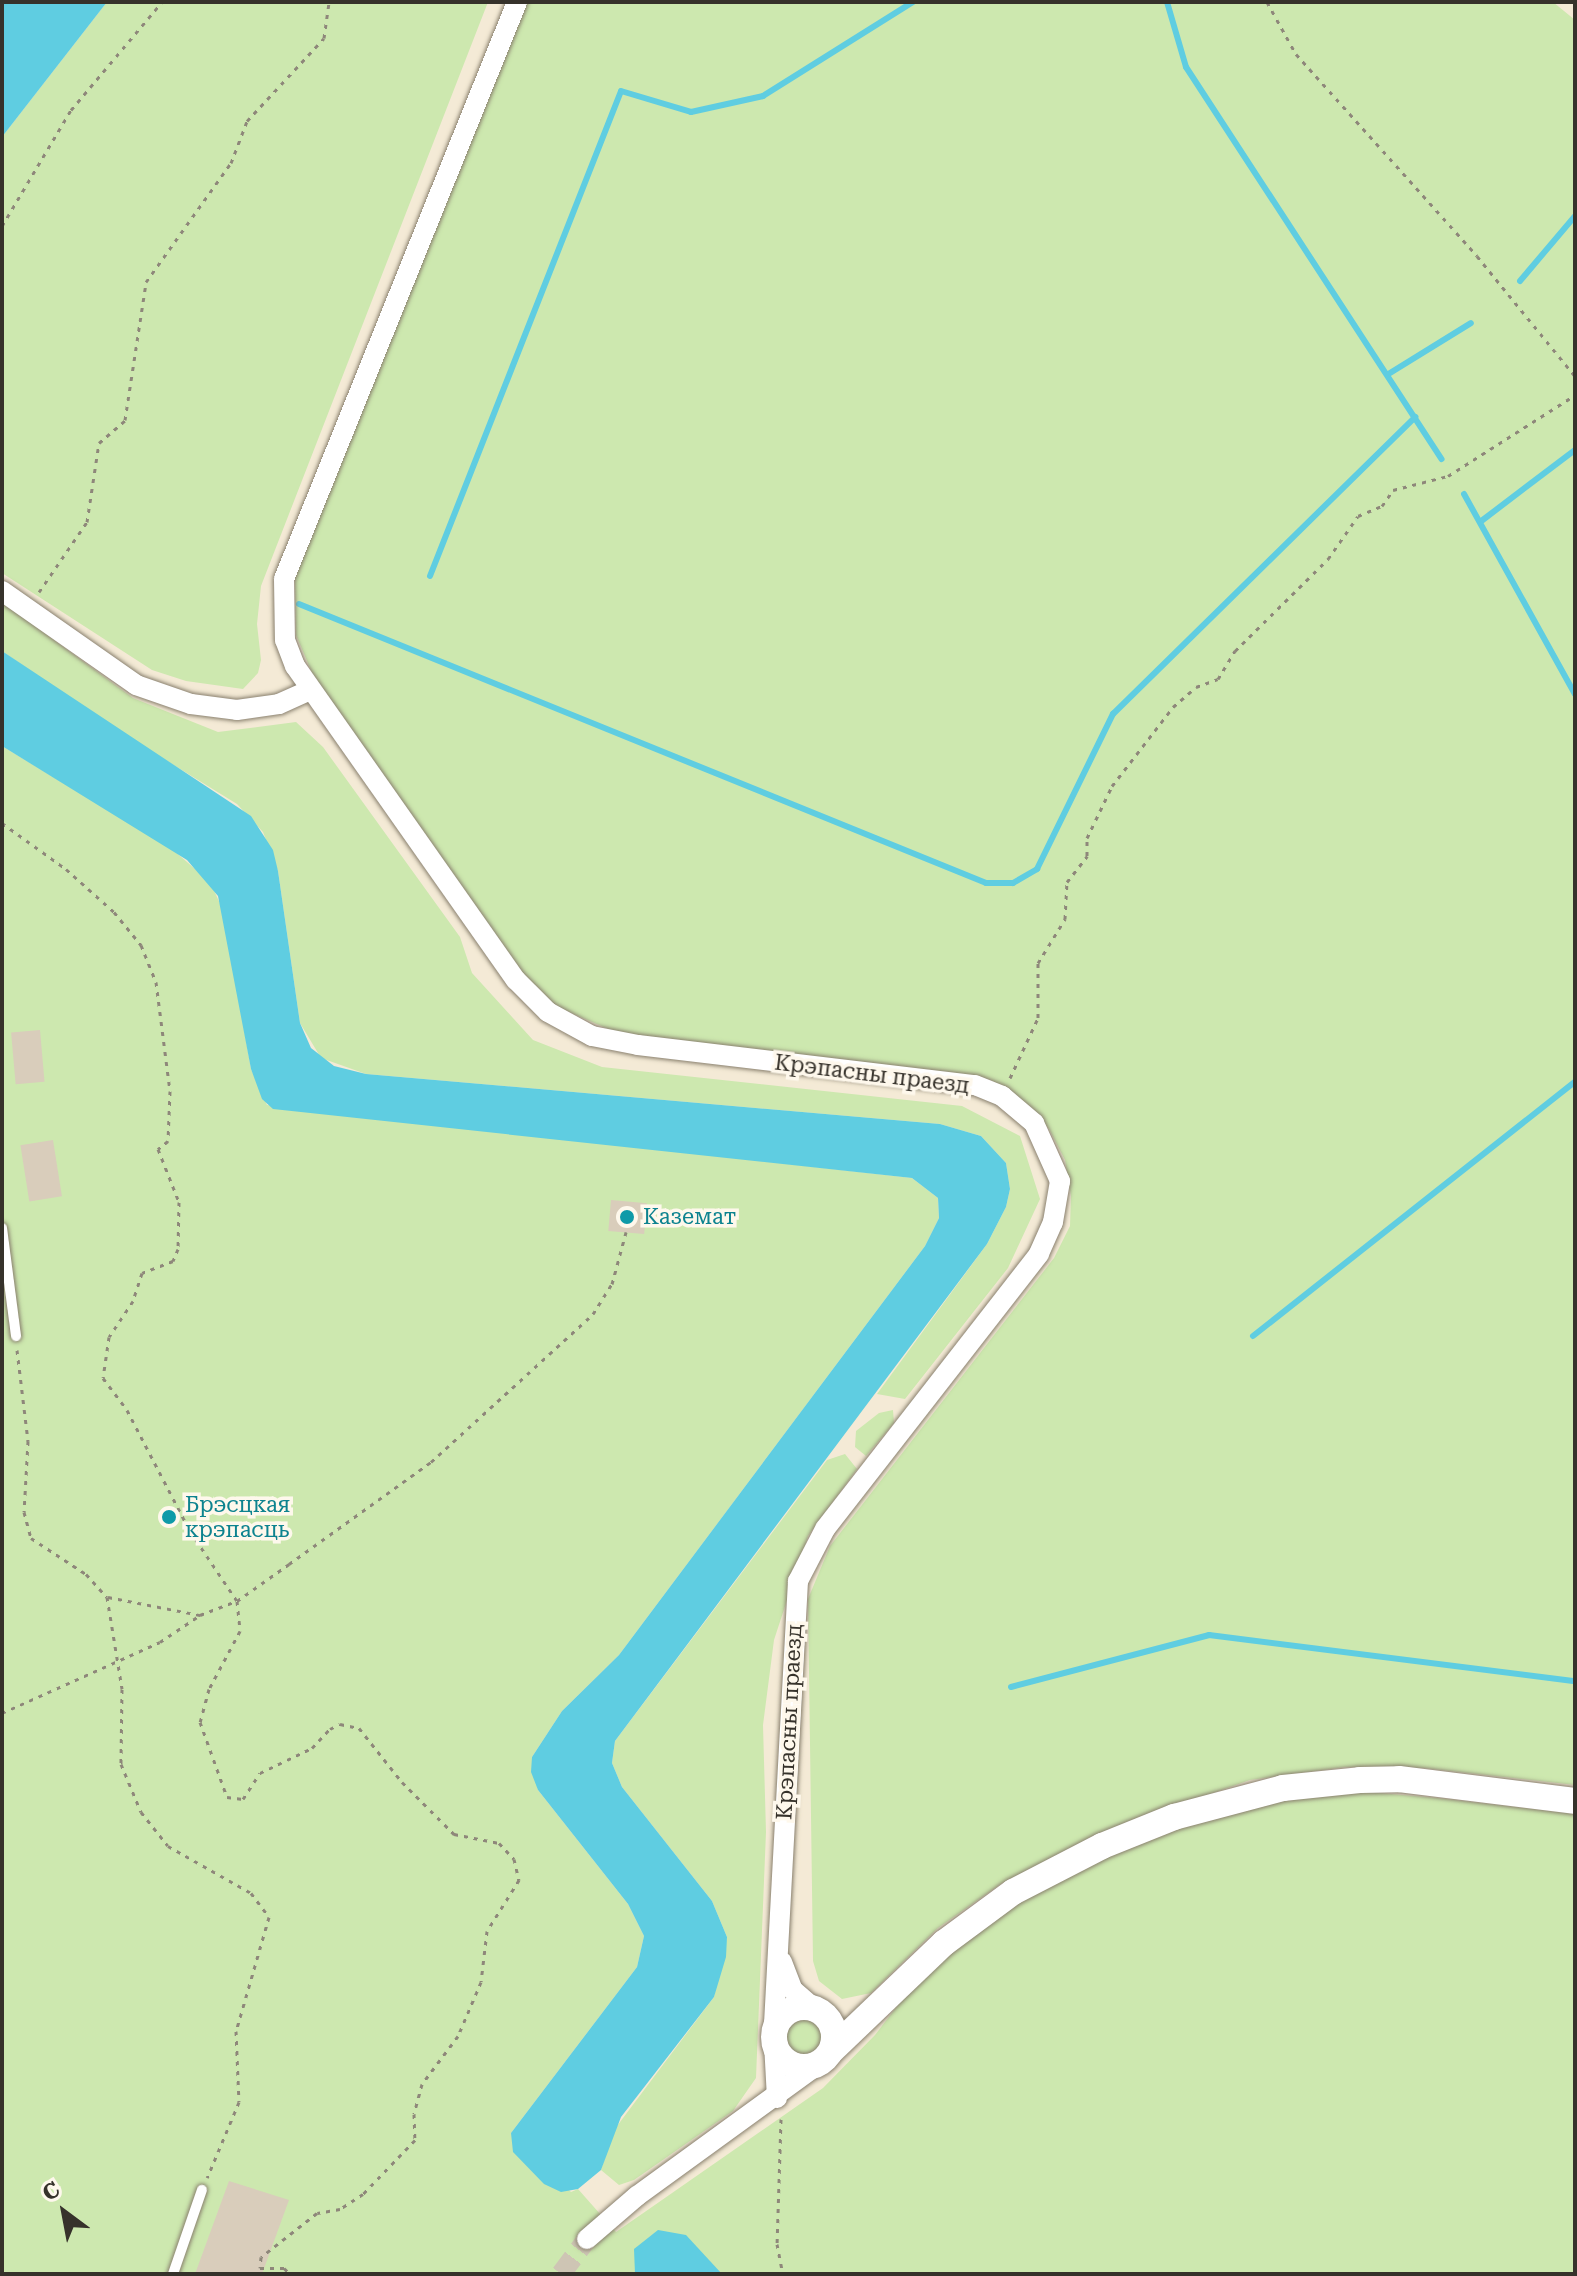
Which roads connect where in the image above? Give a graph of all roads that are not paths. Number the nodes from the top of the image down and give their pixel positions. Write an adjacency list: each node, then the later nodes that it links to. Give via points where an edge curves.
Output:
1 (517, 2): 3 (street, Крэпасны праезд, via 284,579 285,640)
2 (2, 591): 3 (street, via 136,685 191,704 237,710 279,704)
3 (308, 691): 7 (street, Крэпасны праезд, via 516,980 548,1012 592,1036 623,1042 975,1085 1002,1096 1034,1123 1050,1151 1060,1181 1053,1222 1039,1254 825,1529 798,1581)
4 (2, 1228): 5 (lane)
5 (16, 1336)
6 (1575, 1801): 8 (street, via 1399,1779 1319,1783 1212,1805 1102,1846 1013,1892 944,1943)
7 (778, 1946): 9 (street, via 793,1990); 10 (street, Крэпасны праезд)
8 (882, 1999): 9 (street, via 856,2010); 11 (street)
9 (815, 2009): 10 (street, via 795,2008); 11 (street, via 830,2021)
10 (774, 2036): 11 (street, via 790,2064); 12 (street, Крэпасны праезд)
11 (824, 2058): 12 (street)
12 (777, 2098): 14 (street, via 637,2196)
13 (202, 2190): 15 (lane)
14 (587, 2239)
15 (173, 2274)

